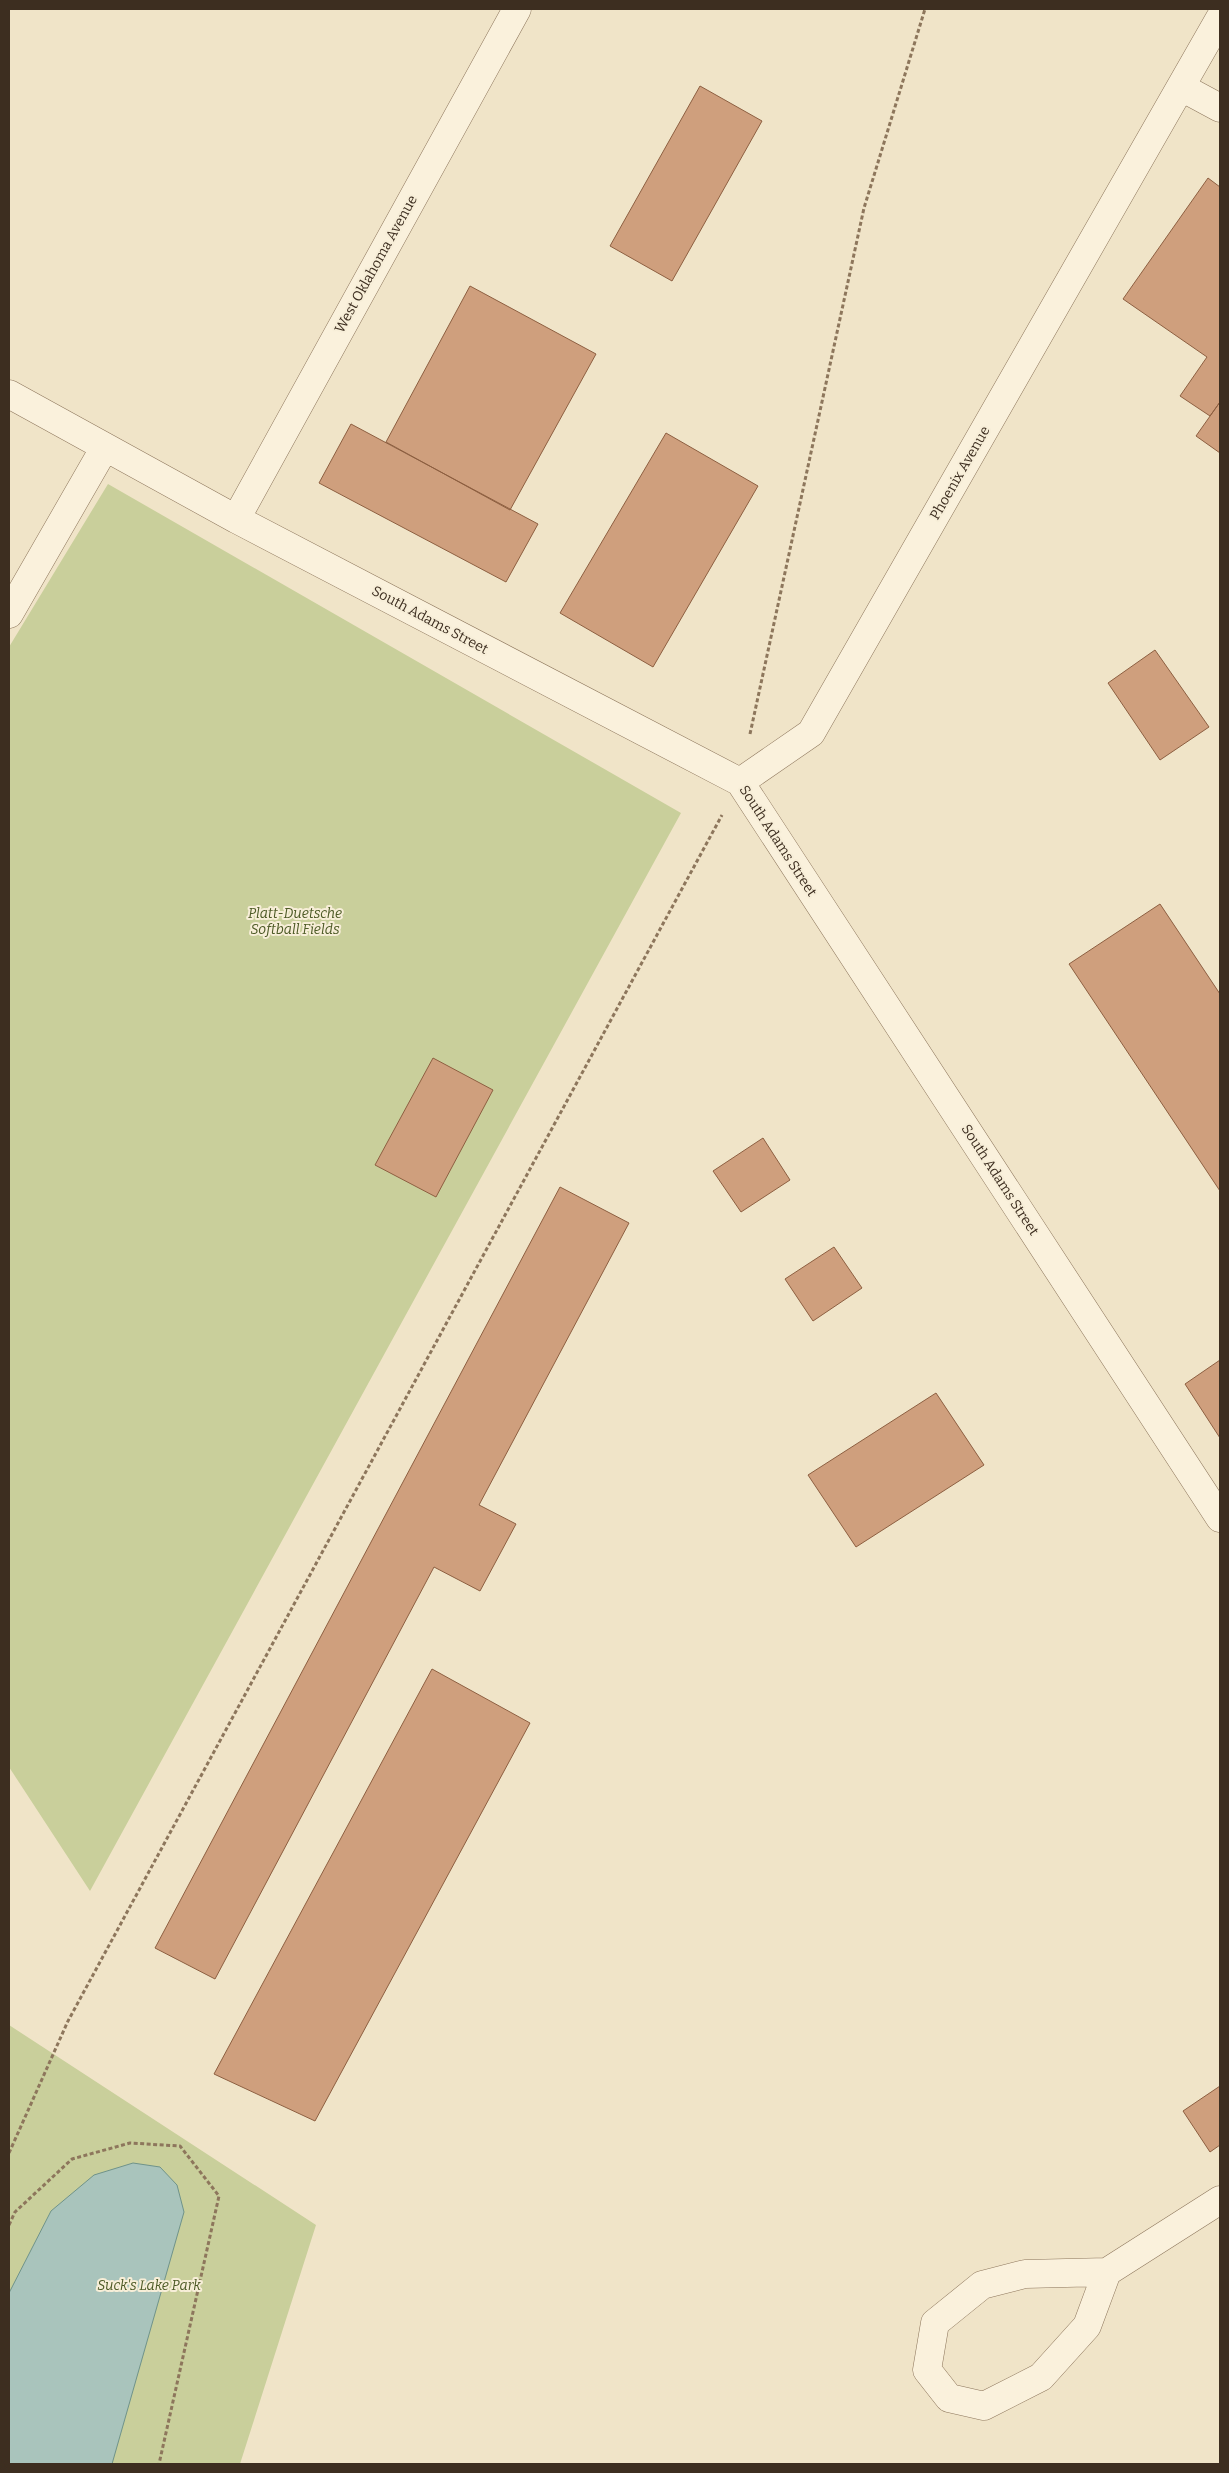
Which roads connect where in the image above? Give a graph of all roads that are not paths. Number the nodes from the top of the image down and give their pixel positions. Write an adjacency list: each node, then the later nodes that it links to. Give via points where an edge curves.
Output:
1 (517, 9): 7 (street, West Oklahoma Avenue)
2 (1220, 18): 3 (street, Phoenix Avenue)
3 (1181, 87): 4 (street); 9 (street, Phoenix Avenue, via 811,733)
4 (1220, 108)
5 (9, 394): 6 (street, South Adams Street)
6 (105, 447): 7 (street, South Adams Street); 8 (street)
7 (236, 519): 9 (street, South Adams Street)
8 (9, 614)
9 (740, 782): 10 (street, South Adams Street)
10 (1220, 1518)
11 (1220, 2200): 12 (street)
12 (1107, 2272): 12 (street, via 1025,2274 982,2285 935,2324 927,2370 949,2398 984,2406 1041,2378 1087,2326)

